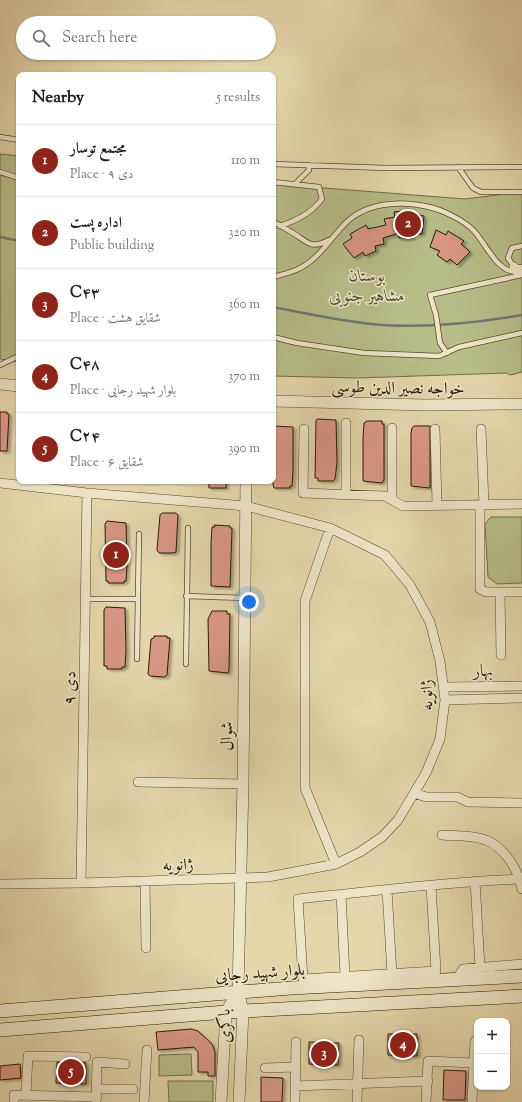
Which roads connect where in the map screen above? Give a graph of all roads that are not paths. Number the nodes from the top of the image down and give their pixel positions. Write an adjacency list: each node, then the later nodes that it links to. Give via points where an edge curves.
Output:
1 (0, 137): 2 (lane)
2 (16, 140)
3 (276, 164): 4 (lane)
4 (309, 165): 5 (lane); 10 (lane, via 309,170)
5 (458, 167): 6 (lane); 11 (lane, via 473,188 481,192)
6 (522, 167)
7 (0, 172): 8 (lane)
8 (16, 177)
9 (276, 182): 10 (lane)
10 (295, 184): 13 (lane, via 319,187 322,199 313,210 293,222)
11 (522, 192)
12 (276, 224): 13 (lane)
13 (280, 226): 14 (lane, via 294,233 306,244 320,245)
14 (331, 240): 16 (lane, via 343,225 378,205 422,205 442,210 473,230 499,265 514,272); 17 (lane, via 320,254 297,270)
15 (522, 246): 16 (lane, via 512,248 508,255 509,262)
16 (520, 271): 20 (lane, via 430,295 440,343)
17 (276, 276)
18 (522, 333): 20 (lane)
19 (276, 338): 20 (lane, via 364,353 439,356)
20 (447, 352)
21 (16, 357): 22 (lane)
22 (0, 365)
23 (0, 384): 24 (street)
24 (16, 386)
25 (276, 402): 26 (street, خواجه نصیر الدین طوسی)
26 (522, 404)
27 (346, 423): 35 (street)
28 (304, 428): 35 (street, via 303,493)
29 (392, 428): 36 (street)
30 (435, 429): 38 (street)
31 (481, 429): 39 (street)
32 (0, 483): 34 (street, ژانویه)
33 (246, 484): 40 (street, شوال)
34 (87, 493): 40 (street, ژانویه); 48 (street, ۹ دی)
35 (346, 494): 36 (street, via 384,496)
36 (392, 500): 38 (street, via 403,506)
37 (522, 504): 39 (street)
38 (437, 505): 39 (street)
39 (482, 505): 44 (street, via 480,589 486,592)
40 (246, 506): 42 (street, ژانویه); 47 (street, شوال)
41 (188, 528): 46 (lane)
42 (330, 528): 54 (street, ژانویه, via 384,555 410,585 430,622); 62 (street, via 305,600 305,788)
43 (139, 534): 49 (lane)
44 (500, 592): 45 (street); 50 (street)
45 (522, 592)
46 (186, 596): 47 (lane); 52 (lane)
47 (244, 598): 58 (street, شوال)
48 (86, 599): 49 (lane); 66 (street, ۹ دی)
49 (138, 599): 51 (lane)
50 (501, 655)
51 (137, 659)
52 (186, 664)
53 (522, 686): 54 (street, بهار)
54 (444, 687): 56 (street, ژانویه)
55 (522, 698): 56 (street, بهار)
56 (445, 700): 59 (street, ژانویه, via 440,738 426,773)
57 (138, 782): 58 (street)
58 (243, 784): 63 (street, شوال)
59 (414, 793): 60 (street, via 426,797 457,797 468,802); 62 (street, ژانویه, via 398,820 382,838)
60 (522, 802)
61 (442, 835): 68 (street, via 486,840 502,851 514,865)
62 (336, 864): 63 (street, ژانویه, via 268,877)
63 (241, 879): 64 (street, ژانویه); 79 (street, شوال)
64 (145, 881): 66 (street, ژانویه); 72 (street)
65 (475, 881): 68 (street); 69 (street); 74 (street)
66 (81, 883): 67 (street, ژانویه)
67 (0, 884)
68 (521, 884)
69 (431, 886): 70 (street); 75 (street, via 436,971)
70 (387, 890): 71 (street); 75 (street)
71 (341, 894): 76 (street); 76 (street, via 298,899 303,979)
72 (146, 948)
73 (522, 964): 74 (street)
74 (480, 967): 78 (street, via 463,969)
75 (392, 974): 76 (street)
76 (345, 976)
77 (522, 976): 78 (main road, بلوار شهید رجایی)
78 (457, 979): 79 (main road, بلوار شهید رجایی)
79 (238, 991): 81 (main road, بلوار شهید رجایی); 82 (street, باکری); 83 (street, باکری)
80 (522, 996): 82 (main road)
81 (0, 1011)
82 (243, 1011): 83 (main road); 102 (street, باکری)
83 (226, 1012): 84 (main road); 101 (street, باکری)
84 (0, 1030)
85 (359, 1040): 94 (street)
86 (296, 1042): 91 (street)
87 (147, 1050): 100 (street)
88 (86, 1057): 97 (street, via 28,1056)
89 (474, 1063): 93 (street, via 428,1061); 106 (street)
90 (125, 1064): 98 (street, via 97,1062)
91 (295, 1067): 92 (street); 95 (street)
92 (265, 1068)
93 (428, 1082): 94 (street); 105 (street)
94 (358, 1083): 95 (street); 104 (street)
95 (295, 1086): 103 (street)
96 (133, 1089): 98 (street)
97 (26, 1095): 98 (street); 99 (street)
98 (96, 1096)
99 (14, 1098)
100 (144, 1102)
101 (221, 1102)
102 (239, 1102)
103 (295, 1102)
104 (357, 1102)
105 (426, 1102)
106 (472, 1102)

